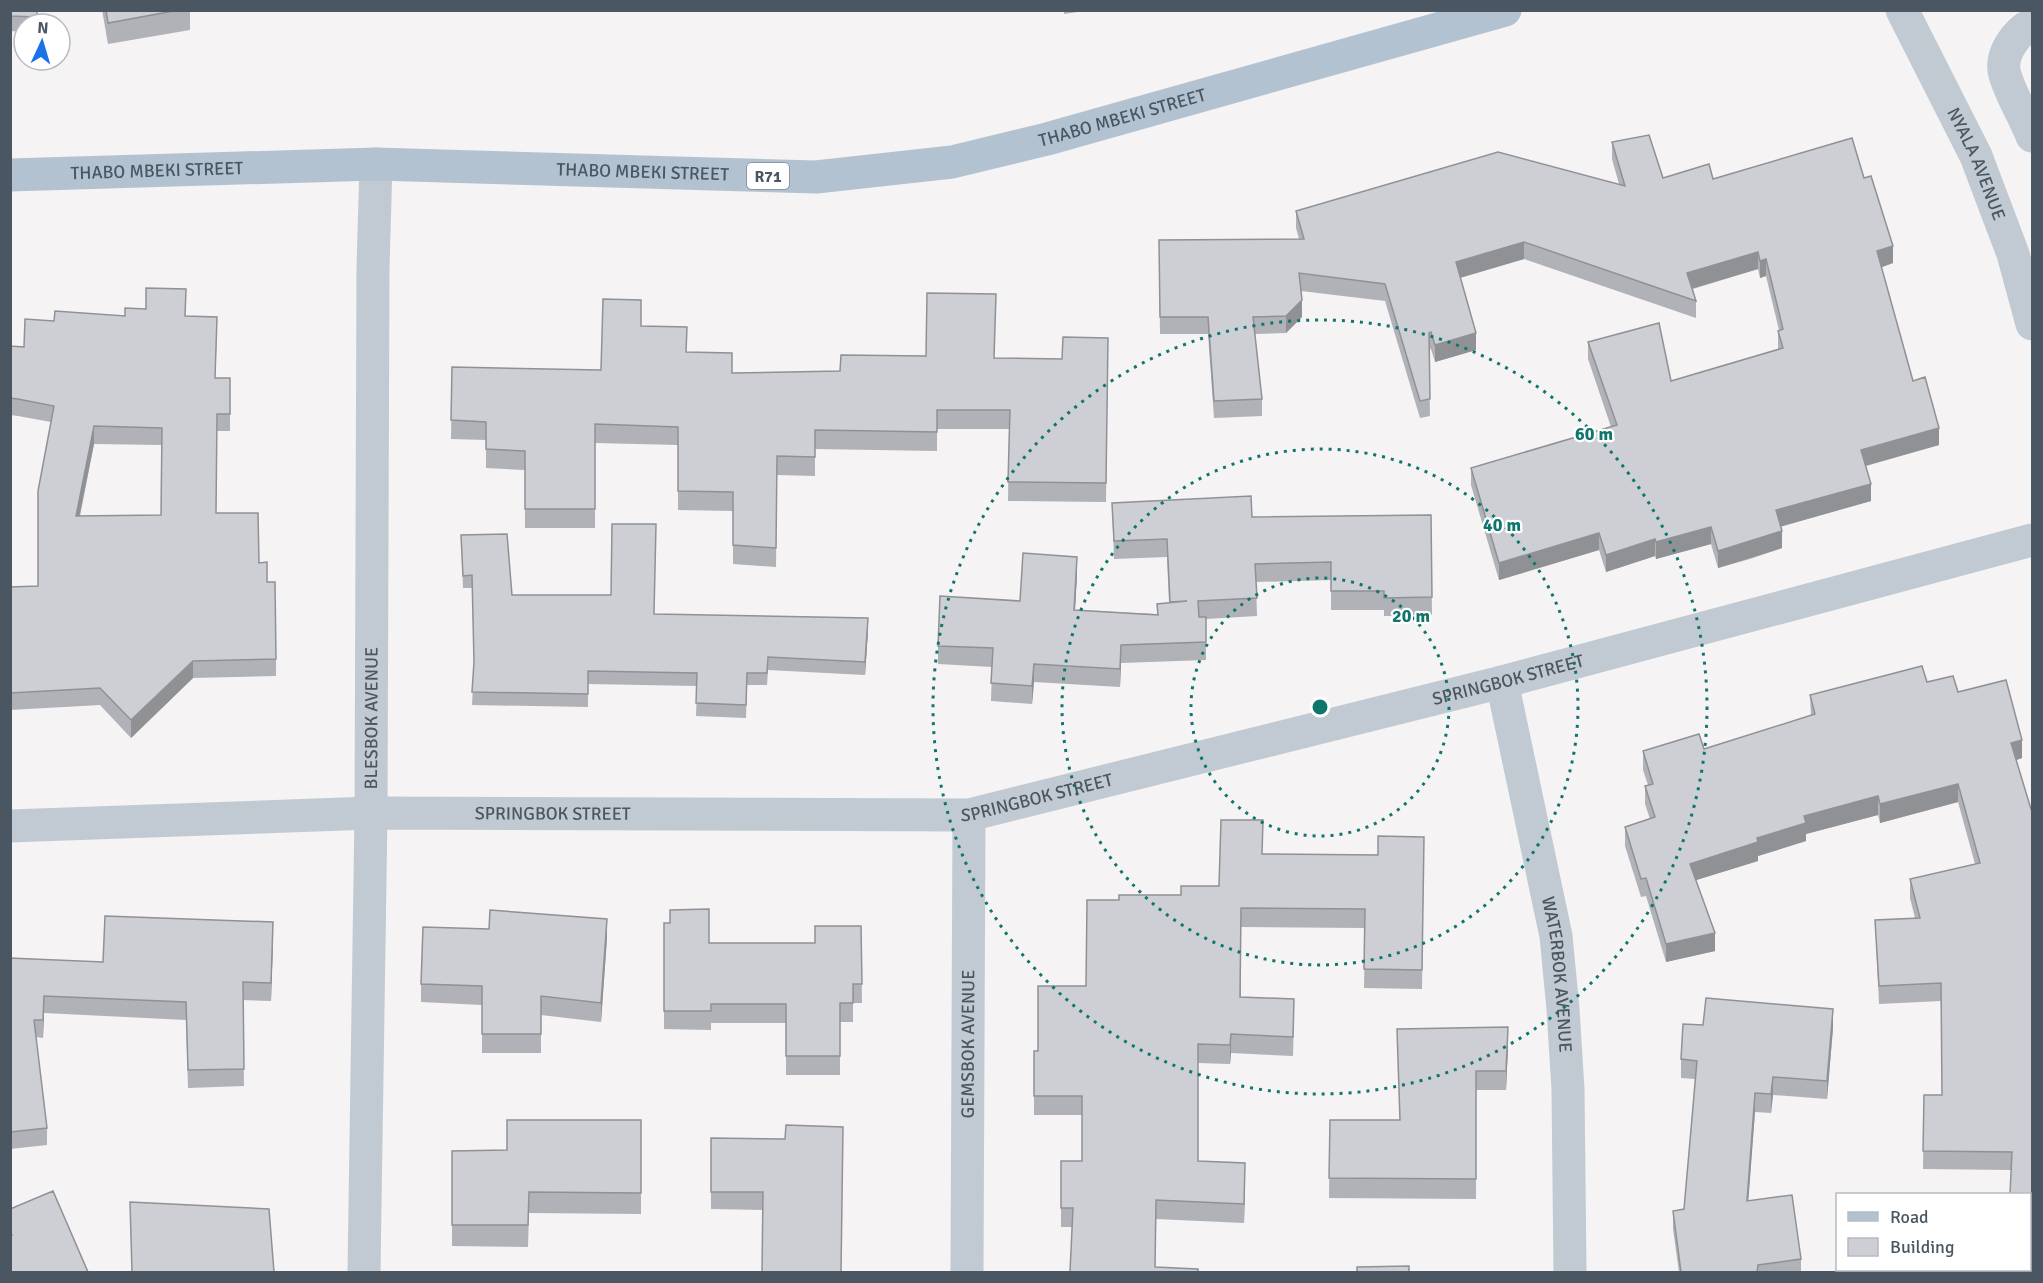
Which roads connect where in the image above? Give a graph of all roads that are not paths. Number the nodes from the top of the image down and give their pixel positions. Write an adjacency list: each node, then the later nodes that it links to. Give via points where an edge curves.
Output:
1 (1505, 10): 5 (main road, THABO MBEKI STREET / R71, via 1047,139 952,162 816,177)
2 (1902, 10): 7 (street, NYALA AVENUE, via 1976,156)
3 (2032, 24): 4 (street, via 2021,30 2008,48 2004,72)
4 (2032, 136)
5 (376, 165): 6 (main road, THABO MBEKI STREET / R71); 10 (street, BLESBOK AVENUE)
6 (10, 175)
7 (2030, 309)
8 (2032, 540): 9 (street, SPRINGBOK STREET)
9 (1502, 682): 11 (street, SPRINGBOK STREET); 15 (street, WATERBOK AVENUE, via 1556,936 1568,1089)
10 (371, 813): 11 (street, SPRINGBOK STREET); 12 (street, SPRINGBOK STREET); 13 (street, BLESBOK AVENUE)
11 (969, 815): 14 (street, GEMSBOK AVENUE)
12 (10, 826)
13 (364, 1272)
14 (967, 1272)
15 (1570, 1272)

